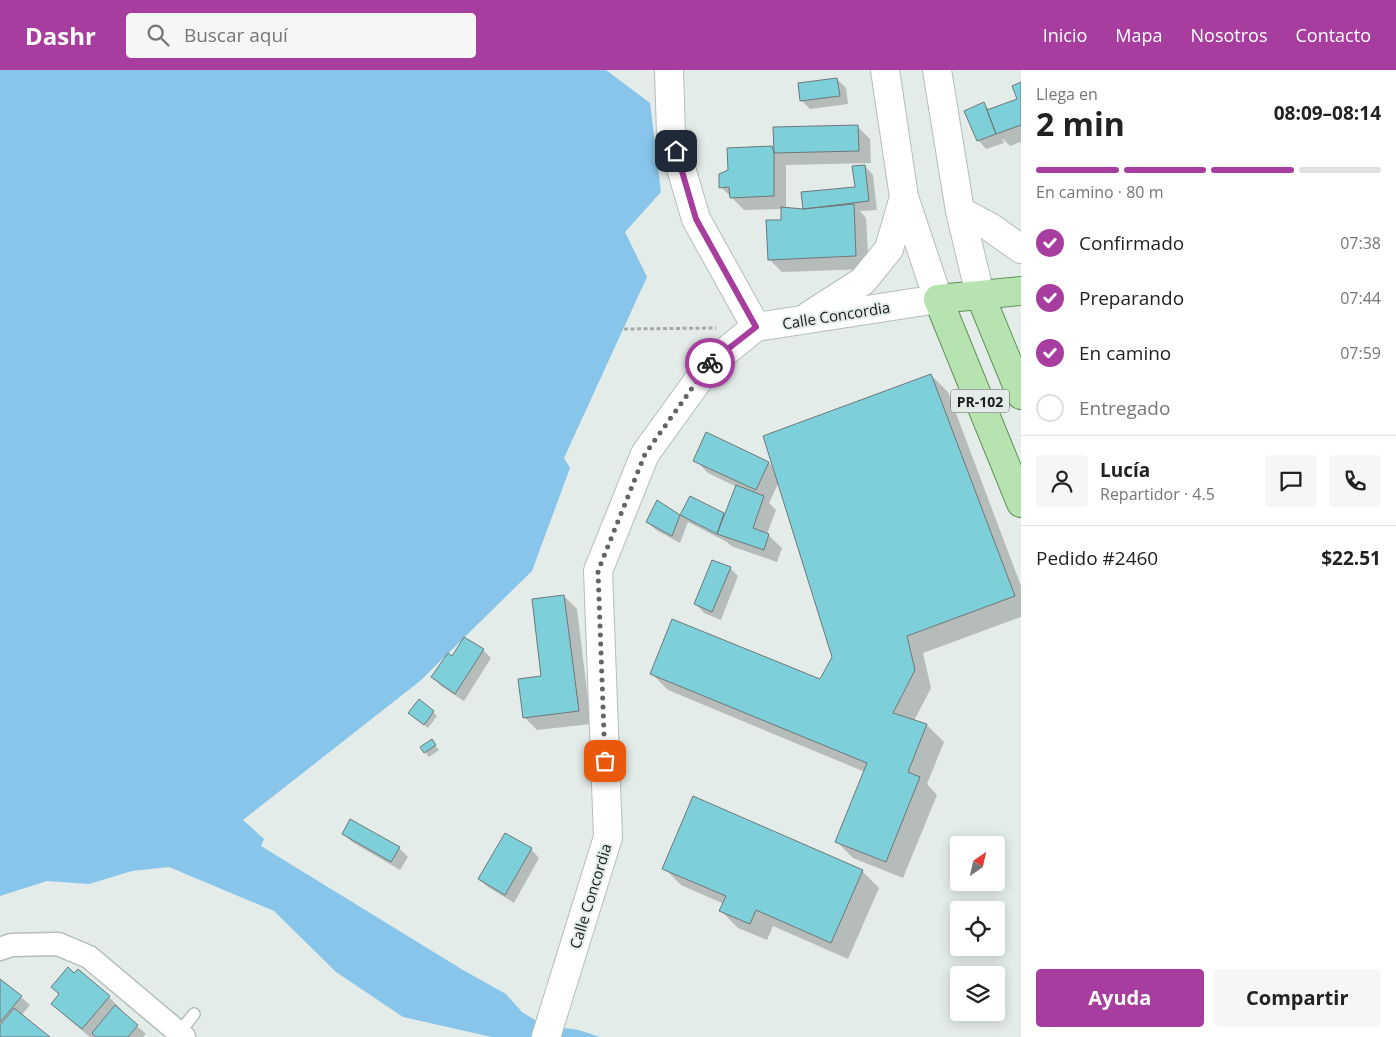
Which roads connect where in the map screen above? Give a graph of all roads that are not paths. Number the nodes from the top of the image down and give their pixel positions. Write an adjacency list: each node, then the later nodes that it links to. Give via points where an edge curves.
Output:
1 (668, 70): 11 (street, via 671,134 696,219)
2 (884, 70): 4 (street)
3 (937, 70): 5 (street)
4 (904, 197): 9 (street); 10 (street, via 890,249 863,281)
5 (960, 211): 6 (street); 8 (street)
6 (1021, 249)
7 (1021, 291): 8 (main road)
8 (980, 295): 9 (main road); 12 (main road, PR-102)
9 (938, 299): 10 (street, Calle Concordia); 13 (main road, PR-102)
10 (804, 320): 11 (street, Calle Concordia)
11 (756, 327): 17 (street, Calle Concordia, via 710,364 645,454 598,571 608,837)
12 (1021, 395)
13 (1021, 503)
14 (0, 949): 16 (street, via 11,944 58,944 88,957)
15 (194, 1014): 16 (lane)
16 (182, 1035)
17 (546, 1037)

